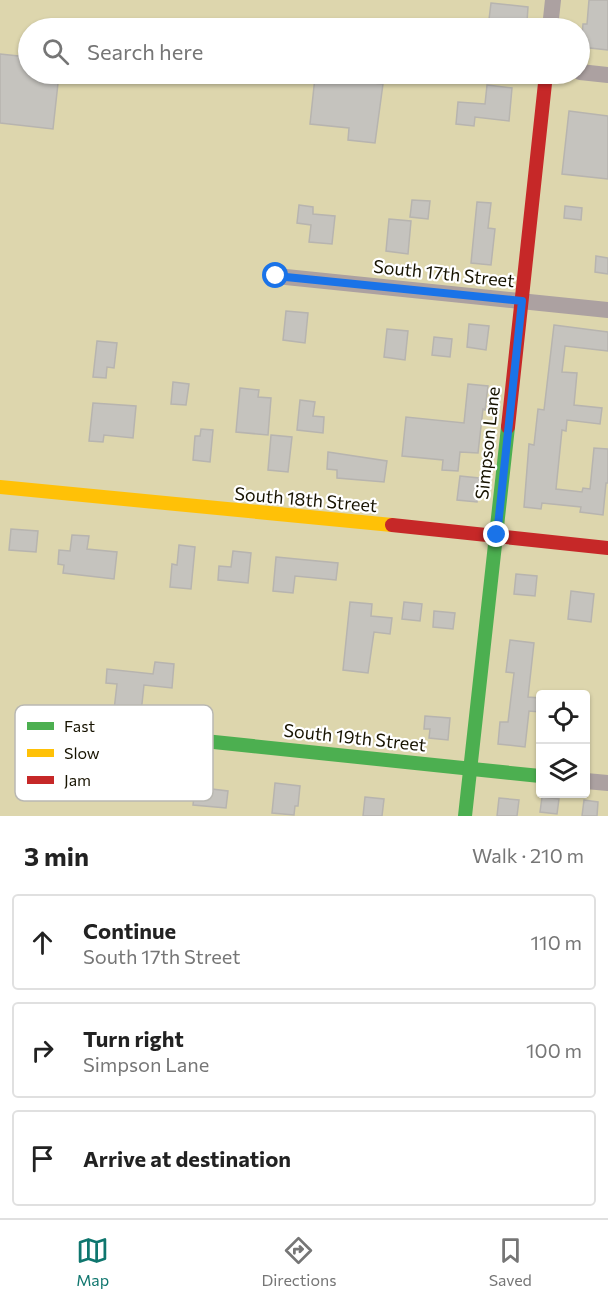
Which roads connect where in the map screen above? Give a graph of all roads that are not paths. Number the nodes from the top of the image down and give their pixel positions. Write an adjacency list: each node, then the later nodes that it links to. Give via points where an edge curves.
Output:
1 (554, 0): 2 (street)
2 (551, 18)
3 (590, 73): 4 (street)
4 (608, 75)
5 (545, 84): 7 (street, Simpson Lane)
6 (276, 276): 7 (street, South 17th Street)
7 (522, 301): 8 (street, South 17th Street); 10 (street, Simpson Lane)
8 (608, 310)
9 (0, 487): 10 (street, South 18th Street)
10 (497, 535): 11 (street, South 18th Street); 13 (street, Simpson Lane)
11 (608, 548)
12 (213, 742): 13 (street, South 19th Street)
13 (471, 768): 14 (street, South 19th Street); 17 (street, Simpson Lane)
14 (536, 776)
15 (590, 781): 16 (street)
16 (608, 783)
17 (465, 816)

